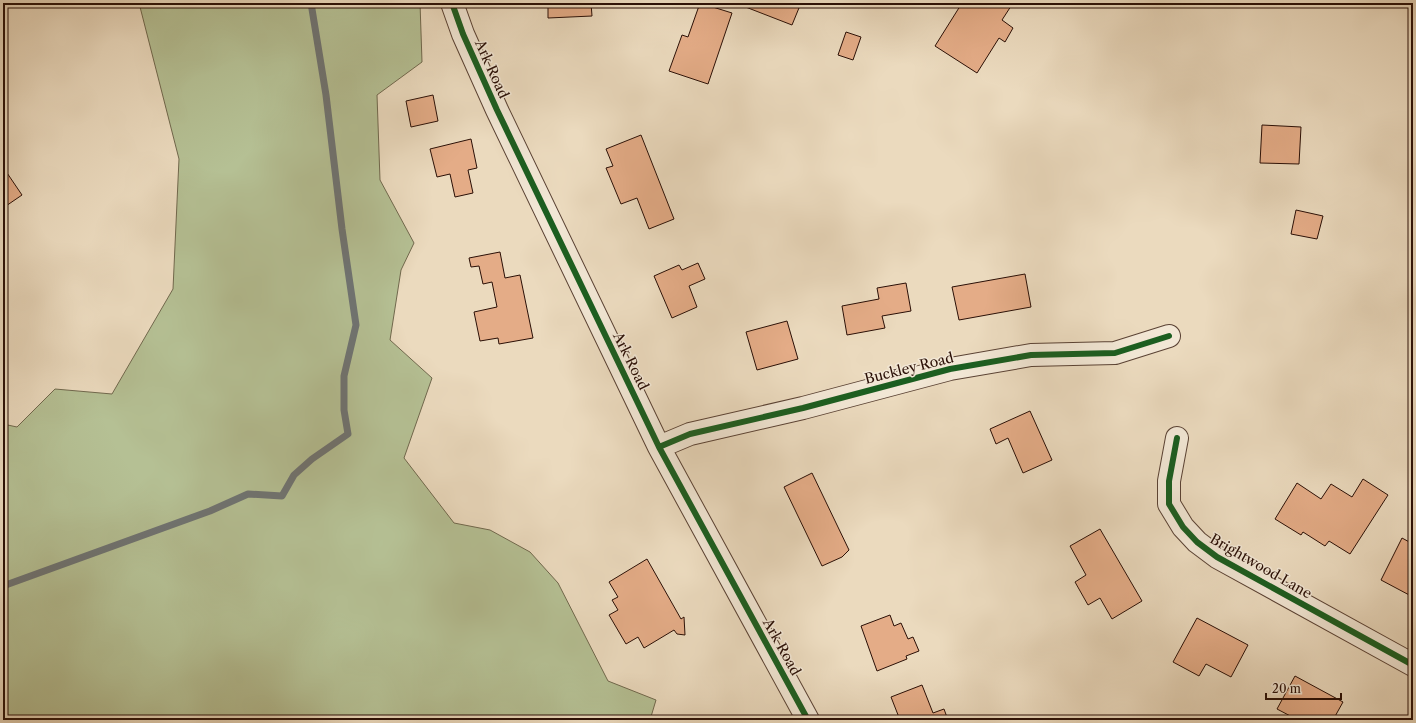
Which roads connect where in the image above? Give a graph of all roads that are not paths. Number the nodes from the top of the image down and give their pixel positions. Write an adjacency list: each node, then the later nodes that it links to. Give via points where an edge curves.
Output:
1 (452, 3): 4 (street, Ark Road, via 497,110)
2 (1169, 336): 4 (street, Buckley Road, via 1115,353 1031,355 950,369 690,434)
3 (1177, 438): 5 (street, Brightwood Lane, via 1169,481 1169,504 1183,527 1197,542 1217,557)
4 (659, 447): 6 (street, Ark Road)
5 (1413, 665)
6 (808, 720)

